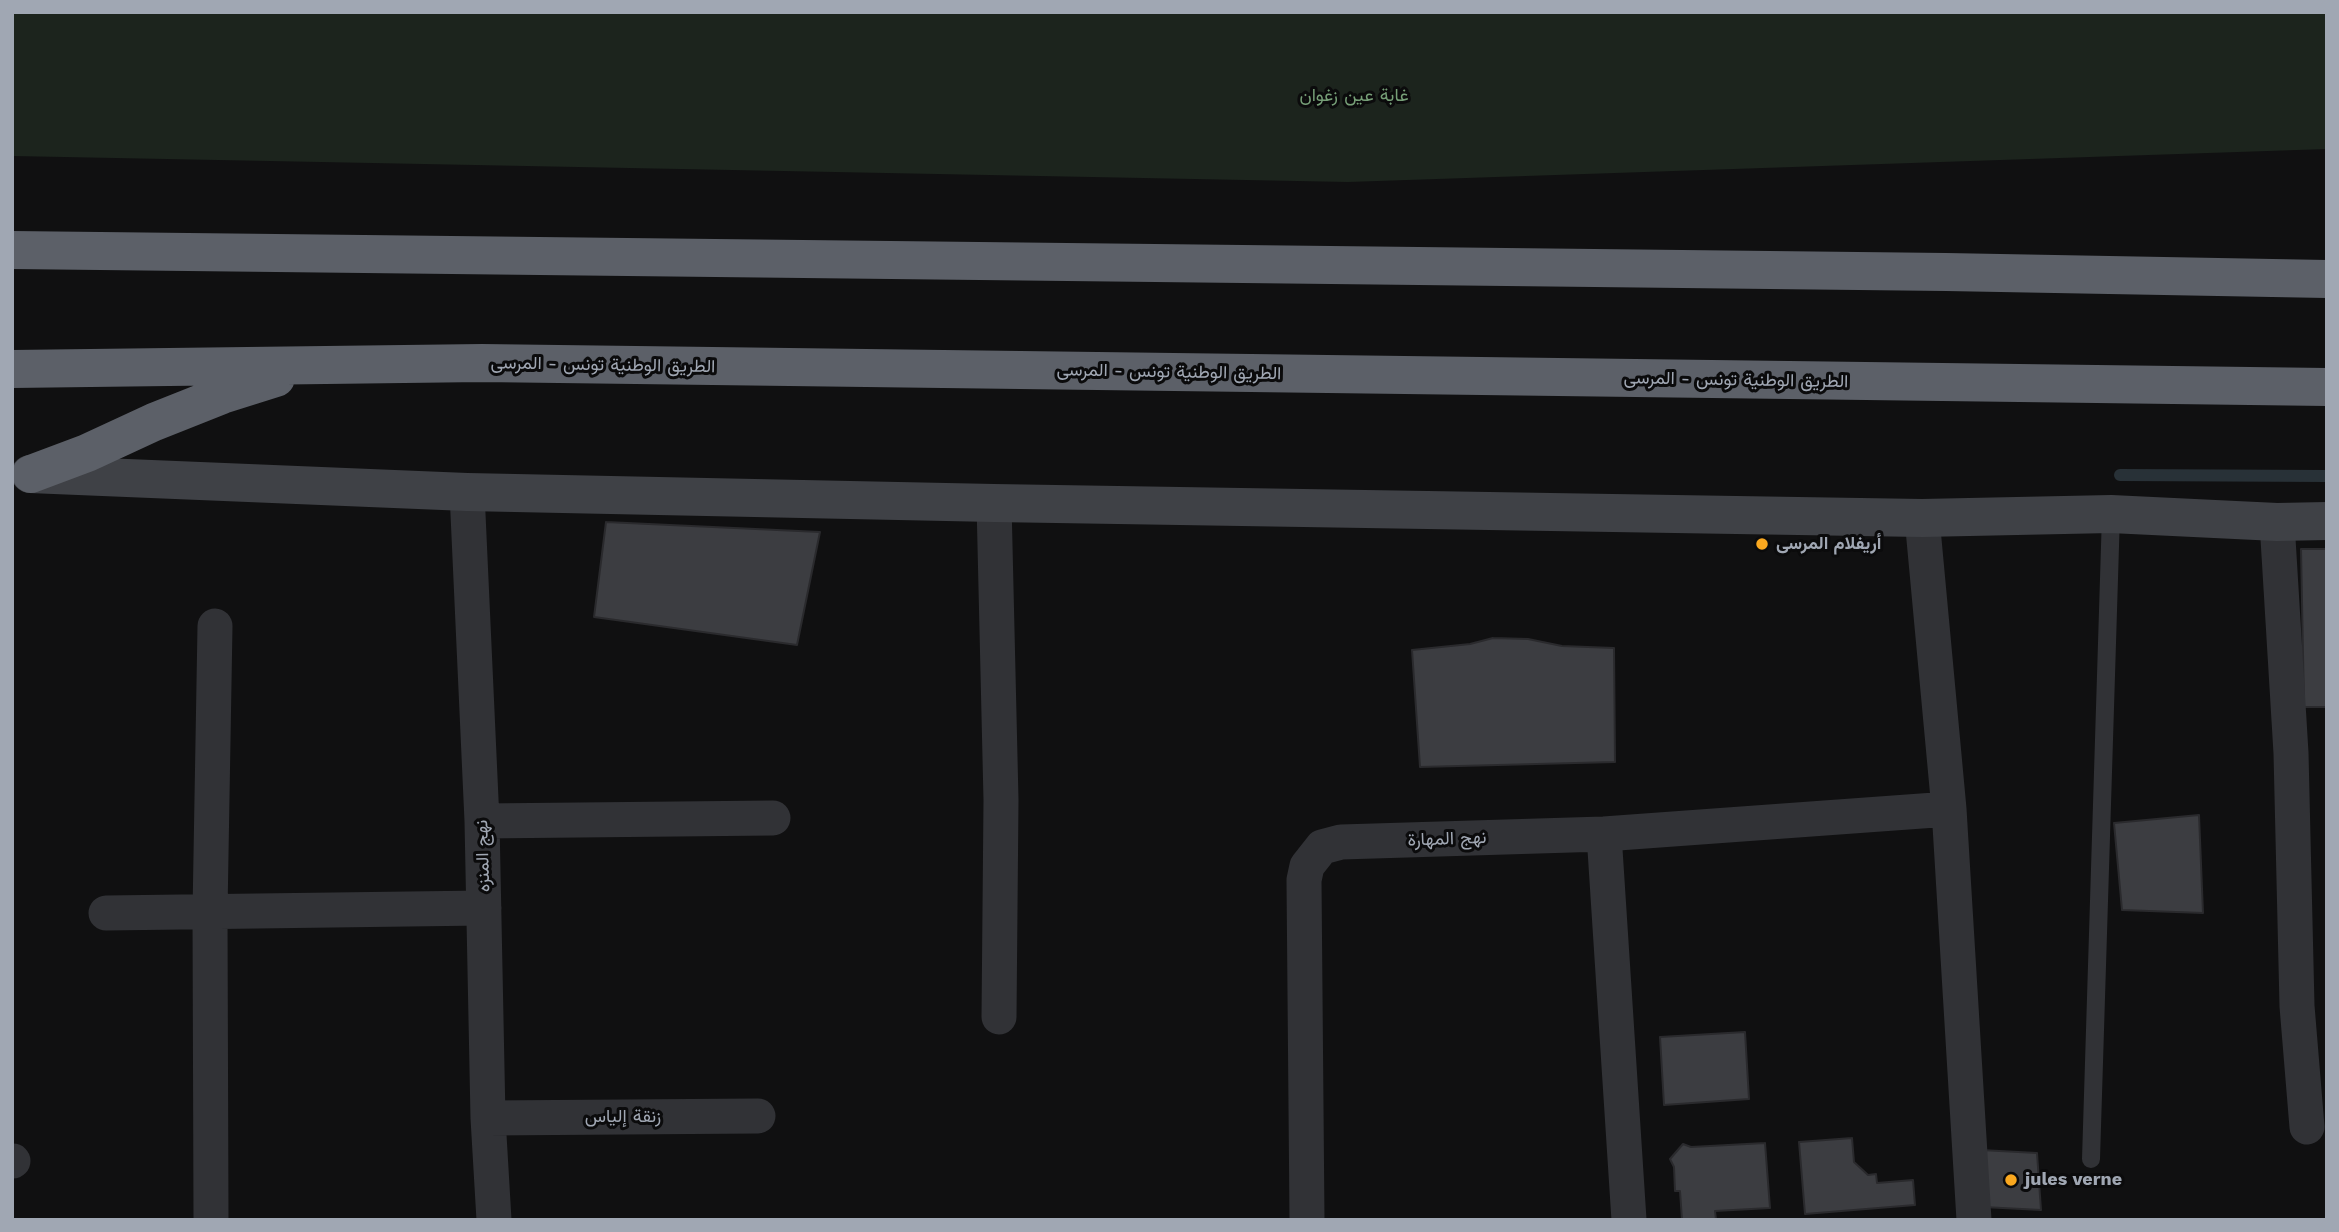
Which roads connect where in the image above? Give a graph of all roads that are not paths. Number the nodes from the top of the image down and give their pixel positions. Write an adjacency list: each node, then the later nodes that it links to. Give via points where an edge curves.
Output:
1 (12, 250): 2 (highway)
2 (2327, 279)
3 (482, 363): 4 (highway, الطريق الوطنية تونس - المرسى); 5 (highway, الطريق الوطنية تونس - المرسى); 6 (highway, via 277,378 222,395 87,453)
4 (12, 369)
5 (2327, 387)
6 (21, 473): 7 (street)
7 (467, 492): 8 (street); 16 (street, نهج المنزه)
8 (994, 503): 10 (street); 21 (street, via 1001,800)
9 (2111, 514): 10 (street); 12 (street); 25 (lane)
10 (1922, 518): 14 (street)
11 (2327, 521): 12 (street)
12 (2277, 522): 24 (street, via 2291,754 2297,1006)
13 (215, 626): 20 (street)
14 (1949, 809): 17 (street, نهج المهارة); 30 (street)
15 (774, 818): 16 (street)
16 (482, 821): 18 (street, نهج المنزه)
17 (1604, 834): 28 (street, نهج المهارة, via 1341,842 1322,847 1307,866); 29 (street)
18 (484, 908): 20 (street); 23 (street, نهج المنزه)
19 (106, 912): 20 (street)
20 (210, 912): 26 (street)
21 (999, 1017)
22 (758, 1116): 23 (street, زنقة إلياس)
23 (488, 1118): 27 (street, نهج المنزه)
24 (2307, 1128)
25 (2091, 1159)
26 (211, 1220)
27 (494, 1220)
28 (1307, 1220)
29 (1629, 1220)
30 (1974, 1220)

